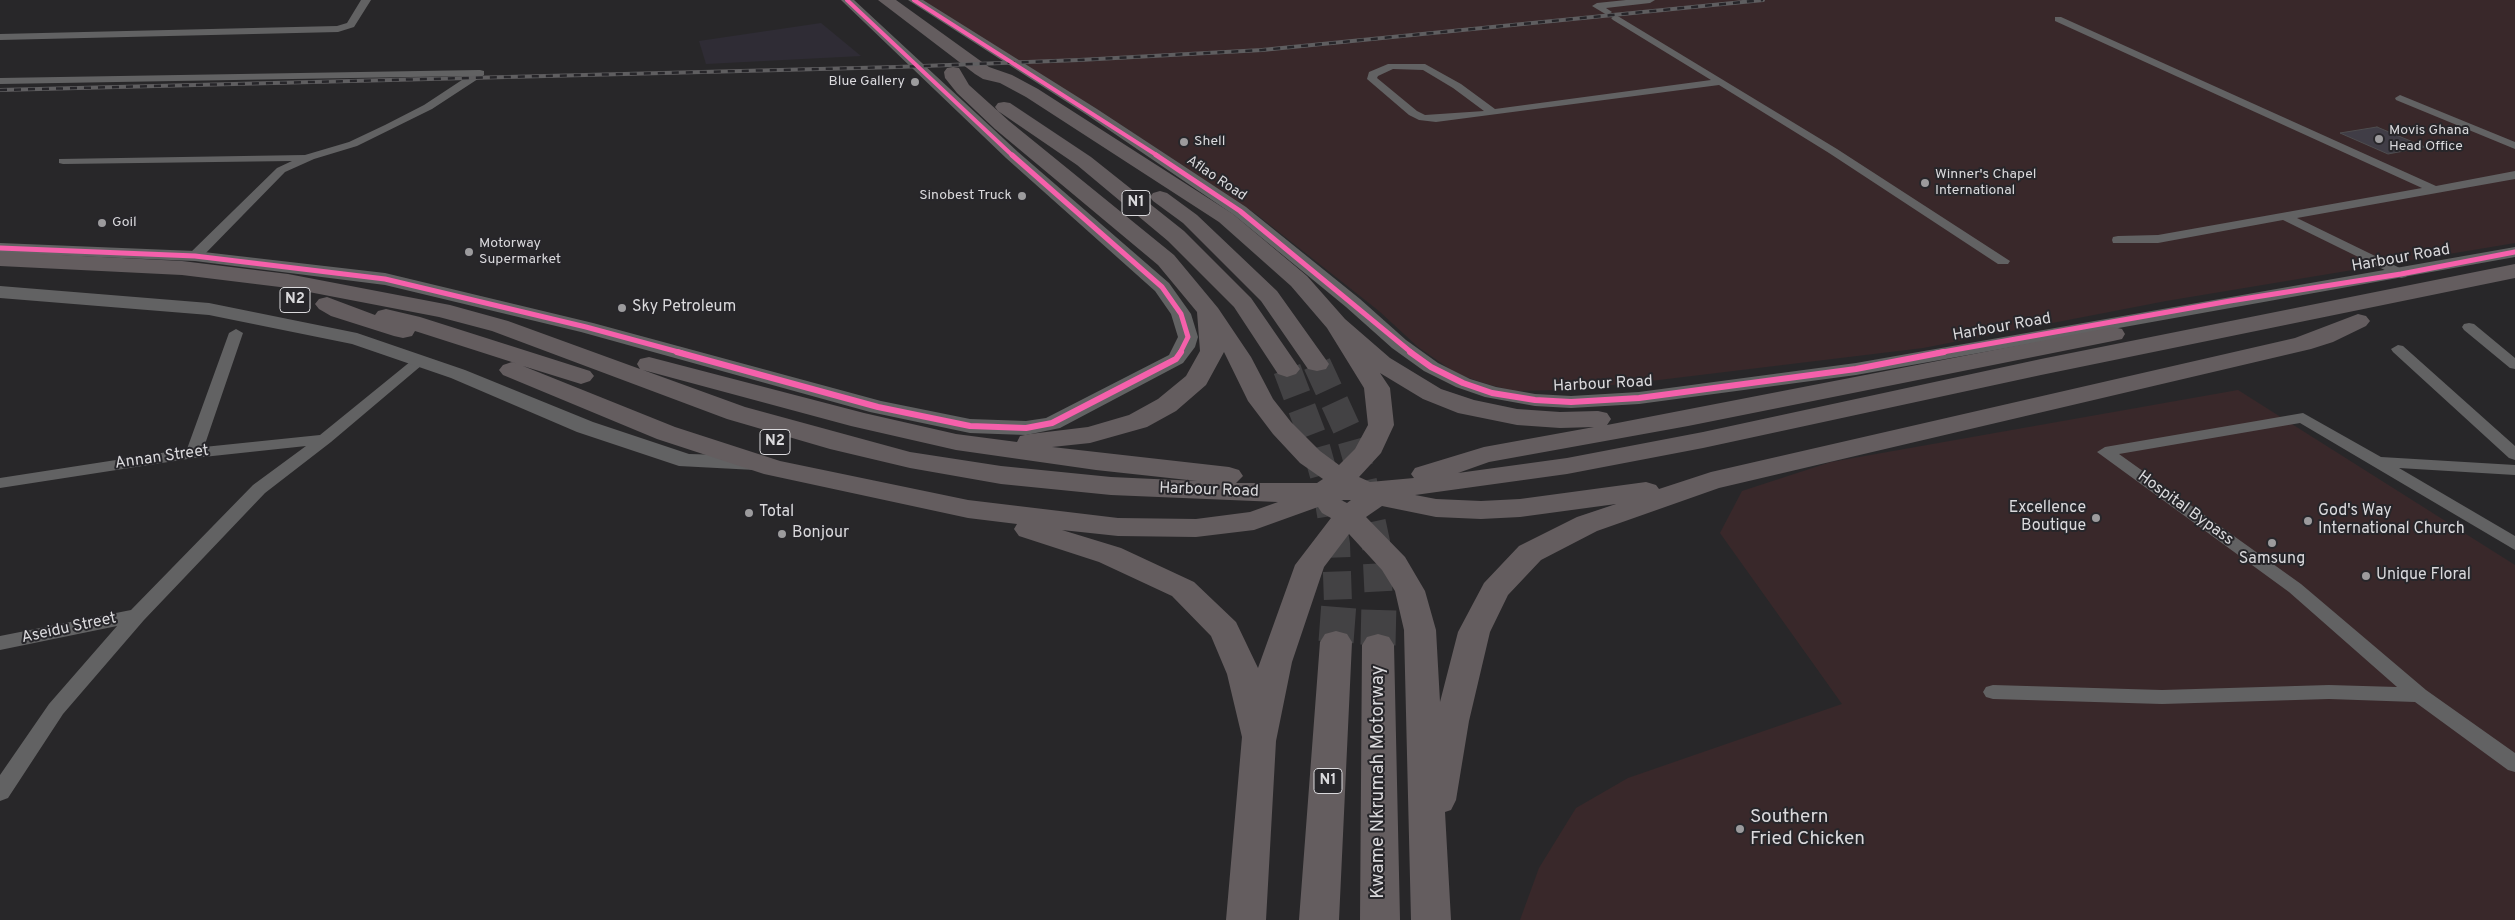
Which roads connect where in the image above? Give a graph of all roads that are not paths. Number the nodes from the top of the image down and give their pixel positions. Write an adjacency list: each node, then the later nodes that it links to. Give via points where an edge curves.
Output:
1 (366, 0): 8 (street, via 351,25 338,29)
2 (847, 0): 24 (street, via 1025,167 1162,287 1181,314 1188,337 1176,359 1052,423 1026,428 970,426 878,407 586,327 385,279)
3 (867, 0): 9 (highway)
4 (886, 0): 10 (highway, N1)
5 (914, 0): 46 (street, Aflao Road, via 1240,211 1417,358 1446,376)
6 (1650, 0): 12 (street, via 1597,6)
7 (2058, 19): 19 (street)
8 (0, 37)
9 (925, 48)
10 (981, 70): 36 (highway, via 1032,93 1226,218 1299,281); 42 (highway, N1, via 1190,218 1269,296)
11 (0, 81): 16 (street, via 480,73 428,107 389,127 339,149)
12 (1721, 82): 14 (street); 26 (street)
13 (2400, 98): 15 (street)
14 (1492, 112): 14 (street, via 1453,118 1423,118 1372,79 1373,74 1392,66 1425,67)
15 (2515, 146)
16 (310, 157): 17 (street); 24 (street, via 272,177)
17 (63, 161)
18 (2515, 174): 19 (street)
19 (2434, 189): 20 (street)
20 (2284, 216): 21 (street, via 2158,239); 29 (street)
21 (2118, 240)
22 (0, 248): 24 (street)
23 (2515, 252): 29 (street, Harbour Road)
24 (194, 256)
25 (0, 259): 37 (highway, N2, via 182,268 288,281 442,310)
26 (2003, 261)
27 (2515, 271): 30 (highway, Harbour Road)
28 (0, 274): 33 (highway, N2, via 190,285)
29 (2401, 274): 46 (street, Harbour Road, via 1739,387 1571,402)
30 (2462, 282): 47 (highway, via 2396,286 2174,323); 58 (highway, Harbour Road, via 1684,444 1485,478 1332,493 1161,490)
31 (2515, 289): 35 (highway, Harbour Road)
32 (0, 292): 41 (street, via 209,309 356,339)
33 (327, 304): 45 (highway, N2, via 412,322); 52 (highway, via 346,313 454,346 666,433)
34 (1206, 308): 44 (highway, N1, via 1166,260 1002,125 963,90 946,66 1084,161 1176,236 1243,302); 49 (highway, via 1212,329 1212,351 1197,380 1167,405 1146,417 1090,435 1053,441); 55 (highway, via 1239,357 1261,402 1310,457)
35 (2358, 321): 56 (highway, via 2302,344); 58 (highway, Harbour Road, via 1785,439 1481,494 1277,506 1183,505)
36 (1337, 324): 47 (highway, via 1380,363 1432,394 1466,407 1517,417 1560,420); 55 (highway, via 1377,388 1381,425 1367,453)
37 (500, 326): 45 (highway, N2); 49 (highway, via 536,332 761,394)
38 (2469, 327): 43 (street)
39 (236, 333): 50 (street)
40 (2398, 349): 51 (street)
41 (421, 360): 48 (street); 52 (street, via 585,427 687,461)
42 (1317, 364)
43 (2515, 365)
44 (1287, 369)
45 (591, 370): 58 (highway, N2, via 787,429 910,460)
46 (1492, 393)
47 (1688, 418): 59 (highway, via 1484,454 1429,472)
48 (325, 439): 50 (street, Annan Street); 64 (street, via 259,490)
49 (956, 442): 60 (highway, via 1096,462 1229,476)
50 (194, 453): 57 (street, Annan Street)
51 (2515, 455)
52 (755, 462): 61 (highway)
53 (2379, 462): 54 (street); 63 (street); 69 (street, Hospital Bypass, via 2303,418 2105,452 2295,588)
54 (2515, 470)
55 (1341, 480): 59 (highway); 60 (highway)
56 (1711, 481): 59 (highway, via 1578,501 1481,510 1436,508); 73 (highway, via 1587,524 1530,553 1495,590 1474,632 1460,682)
57 (0, 483)
58 (1110, 494)
59 (1375, 496): 62 (highway)
60 (1315, 498): 61 (highway, via 1254,521 1196,528 1118,527); 62 (highway)
61 (968, 509): 70 (highway, via 1110,555 1183,589 1225,630 1244,674)
62 (1348, 515): 70 (highway, via 1310,565 1276,662); 73 (highway, via 1394,564 1410,591 1420,630)
63 (2515, 544)
64 (137, 616): 66 (street, Aseidu Street); 72 (street, via 56,709)
65 (1336, 642): 75 (highway, N1)
66 (0, 643)
67 (1378, 645): 76 (highway, Kwame Nkrumah Motorway)
68 (1993, 692): 69 (street, via 2162,697 2329,692)
69 (2419, 695): 71 (street)
70 (1258, 741): 74 (highway)
71 (2515, 764)
72 (0, 792)
73 (1428, 857): 77 (highway)
74 (1246, 920)
75 (1319, 920)
76 (1380, 920)
77 (1431, 920)

